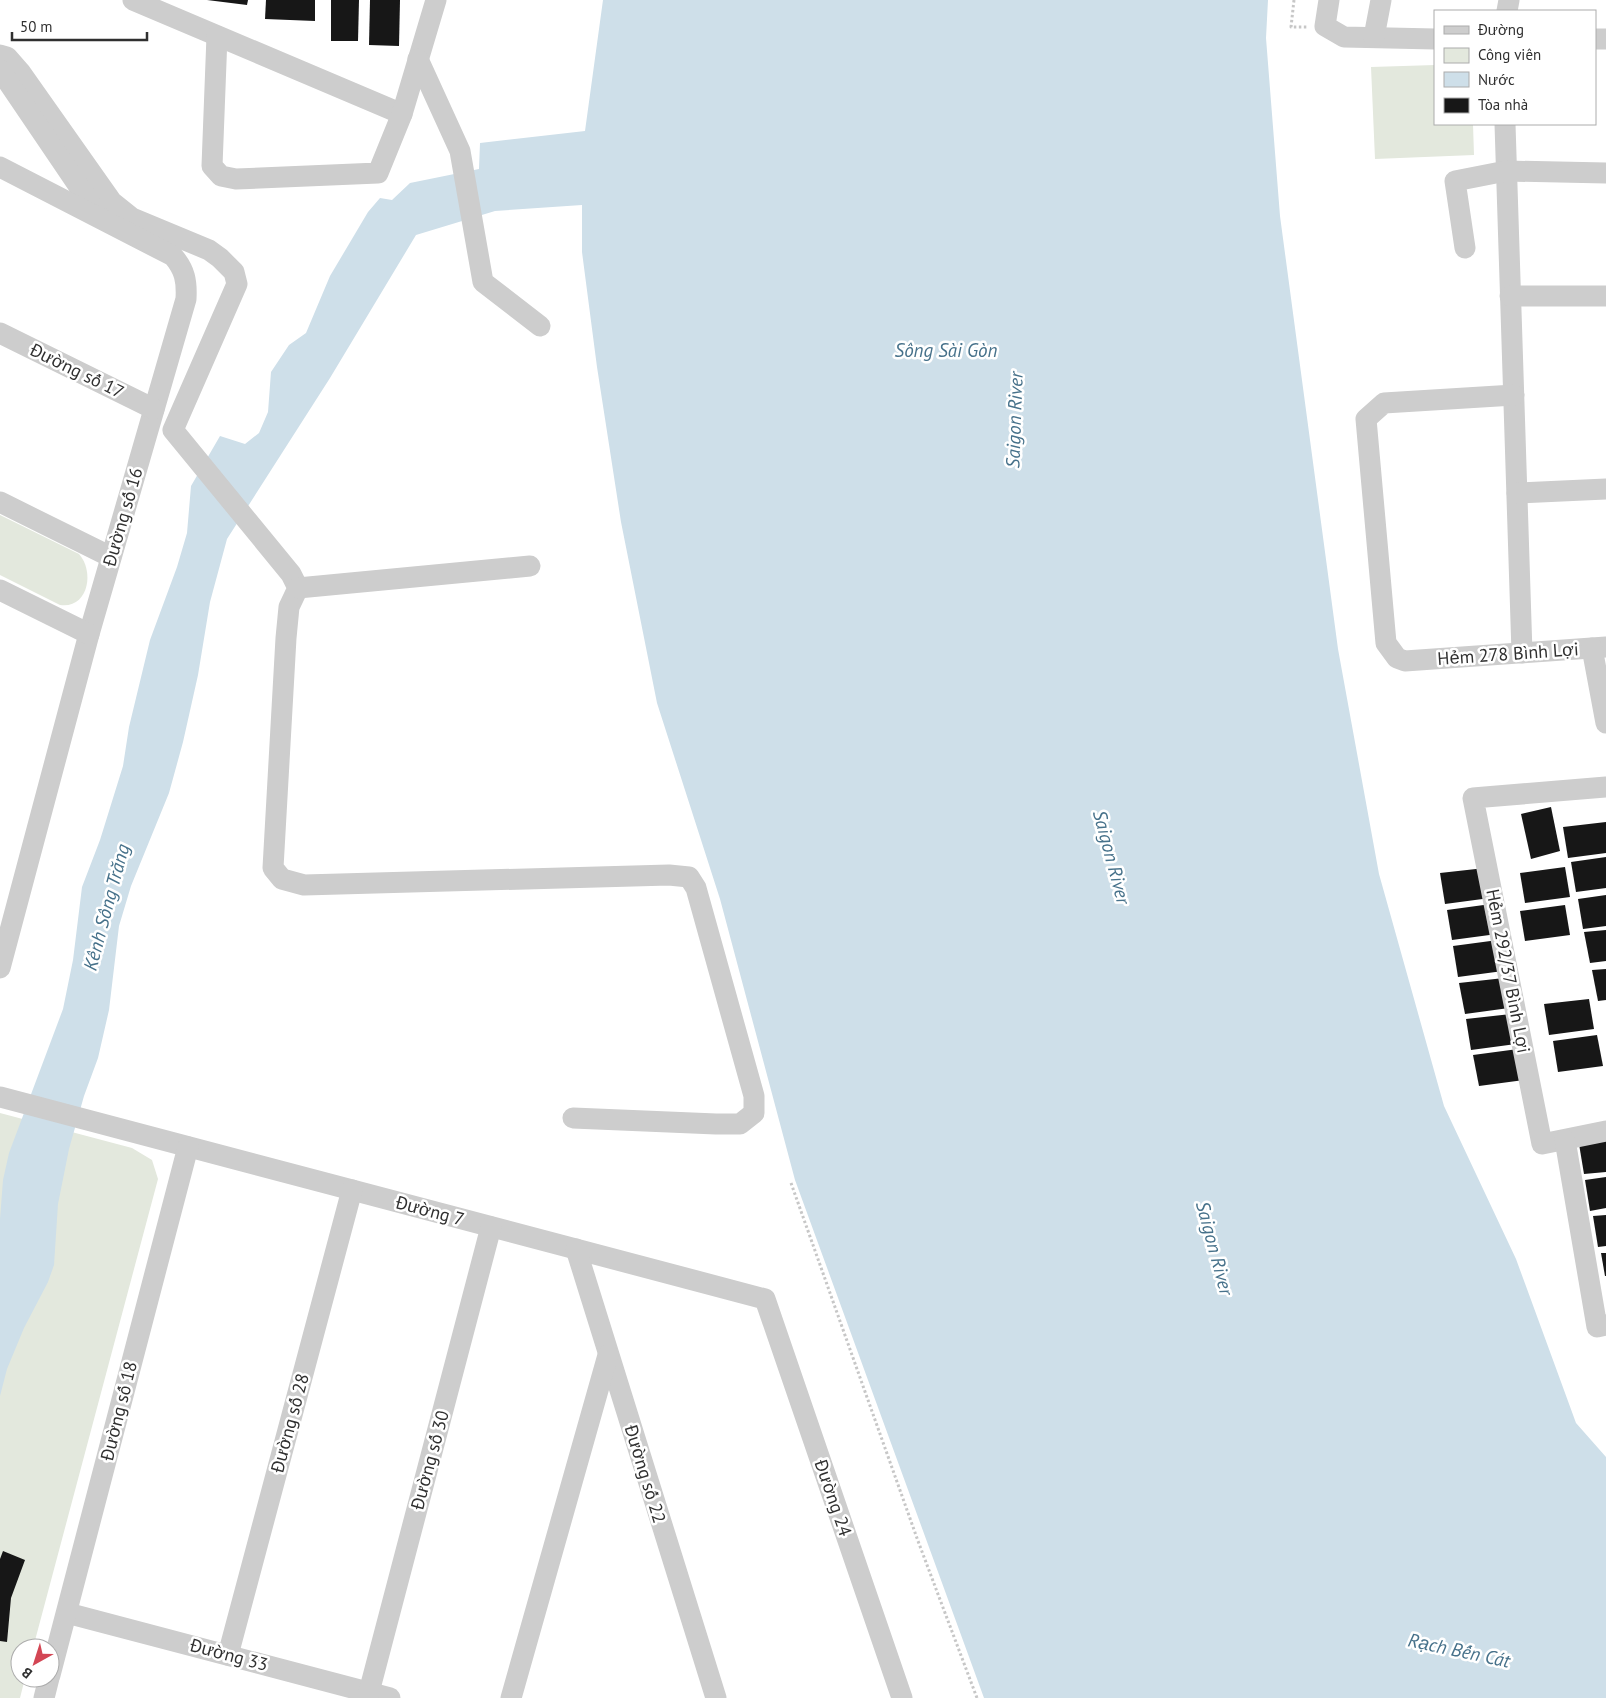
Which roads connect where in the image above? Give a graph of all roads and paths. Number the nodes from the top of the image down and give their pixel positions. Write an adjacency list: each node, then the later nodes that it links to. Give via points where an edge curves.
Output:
1 (133, 0): 7 (street)
2 (436, 0): 11 (street)
3 (1294, 0): 6 (path)
4 (1329, 0): 8 (street, via 1325,26 1344,37)
5 (1382, 0): 8 (street)
6 (1291, 27)
7 (217, 36): 13 (street); 13 (street, via 212,166 221,176 236,179 378,173)
8 (1374, 37): 9 (street)
9 (1434, 39)
10 (0, 55): 31 (street, via 7,57 21,73 112,202 132,218 209,250 234,272 237,284 173,430 291,574)
11 (418, 59): 13 (street); 22 (street, via 460,151 483,282)
12 (0, 70): 18 (street)
13 (402, 114)
14 (1505, 125): 16 (street)
15 (0, 167): 18 (street, Đường số 16)
16 (1506, 171): 17 (street); 19 (street, via 1456,181); 20 (street)
17 (1606, 173)
18 (101, 219): 25 (street, Đường số 16, via 173,256 183,268 186,299)
19 (1465, 248)
20 (1510, 296): 21 (street); 24 (street)
21 (1606, 296)
22 (540, 326)
23 (0, 333): 25 (street, Đường số 17)
24 (1514, 395): 27 (street); 35 (street, Hẻm 278 Bình Lợi, via 1384,403 1366,419 1384,637 1388,646 1397,658 1410,661)
25 (154, 410): 29 (street, Đường số 16)
26 (1606, 489): 27 (street)
27 (1517, 493): 35 (street)
28 (0, 502): 29 (street)
29 (111, 557): 33 (street, Đường số 16)
30 (530, 566): 31 (street)
31 (298, 588): 40 (street, via 289,607 286,638 273,858 273,868 282,879 304,885 669,875 689,877 696,888 754,1096 754,1112 740,1124)
32 (0, 590): 33 (street)
33 (89, 634): 38 (street, Đường số 16)
34 (1599, 648): 35 (street, Hẻm 278 Bình Lợi); 36 (street)
35 (1522, 653)
36 (1606, 723)
37 (1606, 787): 42 (street, Hẻm 292/37 Bình Lợi, via 1473,798 1542,1144)
38 (0, 968)
39 (6, 1098): 43 (street, Đường 7)
40 (573, 1118)
41 (1606, 1131): 42 (street)
42 (1565, 1140): 49 (street, via 1597,1327)
43 (188, 1147): 45 (street, Đường 7); 51 (street, Đường số 18)
44 (791, 1184): 59 (path)
45 (352, 1190): 46 (street, Đường 7); 53 (street, Đường số 28)
46 (491, 1227): 47 (street, Đường 7); 54 (street, Đường số 30)
47 (576, 1249): 48 (street, Đường 7); 50 (street, Đường số 22)
48 (765, 1299): 58 (street, Đường 24)
49 (1606, 1325)
50 (608, 1355): 56 (street); 57 (street, Đường số 22)
51 (67, 1613): 52 (street, Đường số 18); 53 (street, Đường 33)
52 (60, 1639)
53 (228, 1655): 54 (street, Đường 33)
54 (369, 1692): 55 (street, Đường 33)
55 (390, 1698)
56 (511, 1698)
57 (716, 1698)
58 (902, 1698)
59 (977, 1698)

